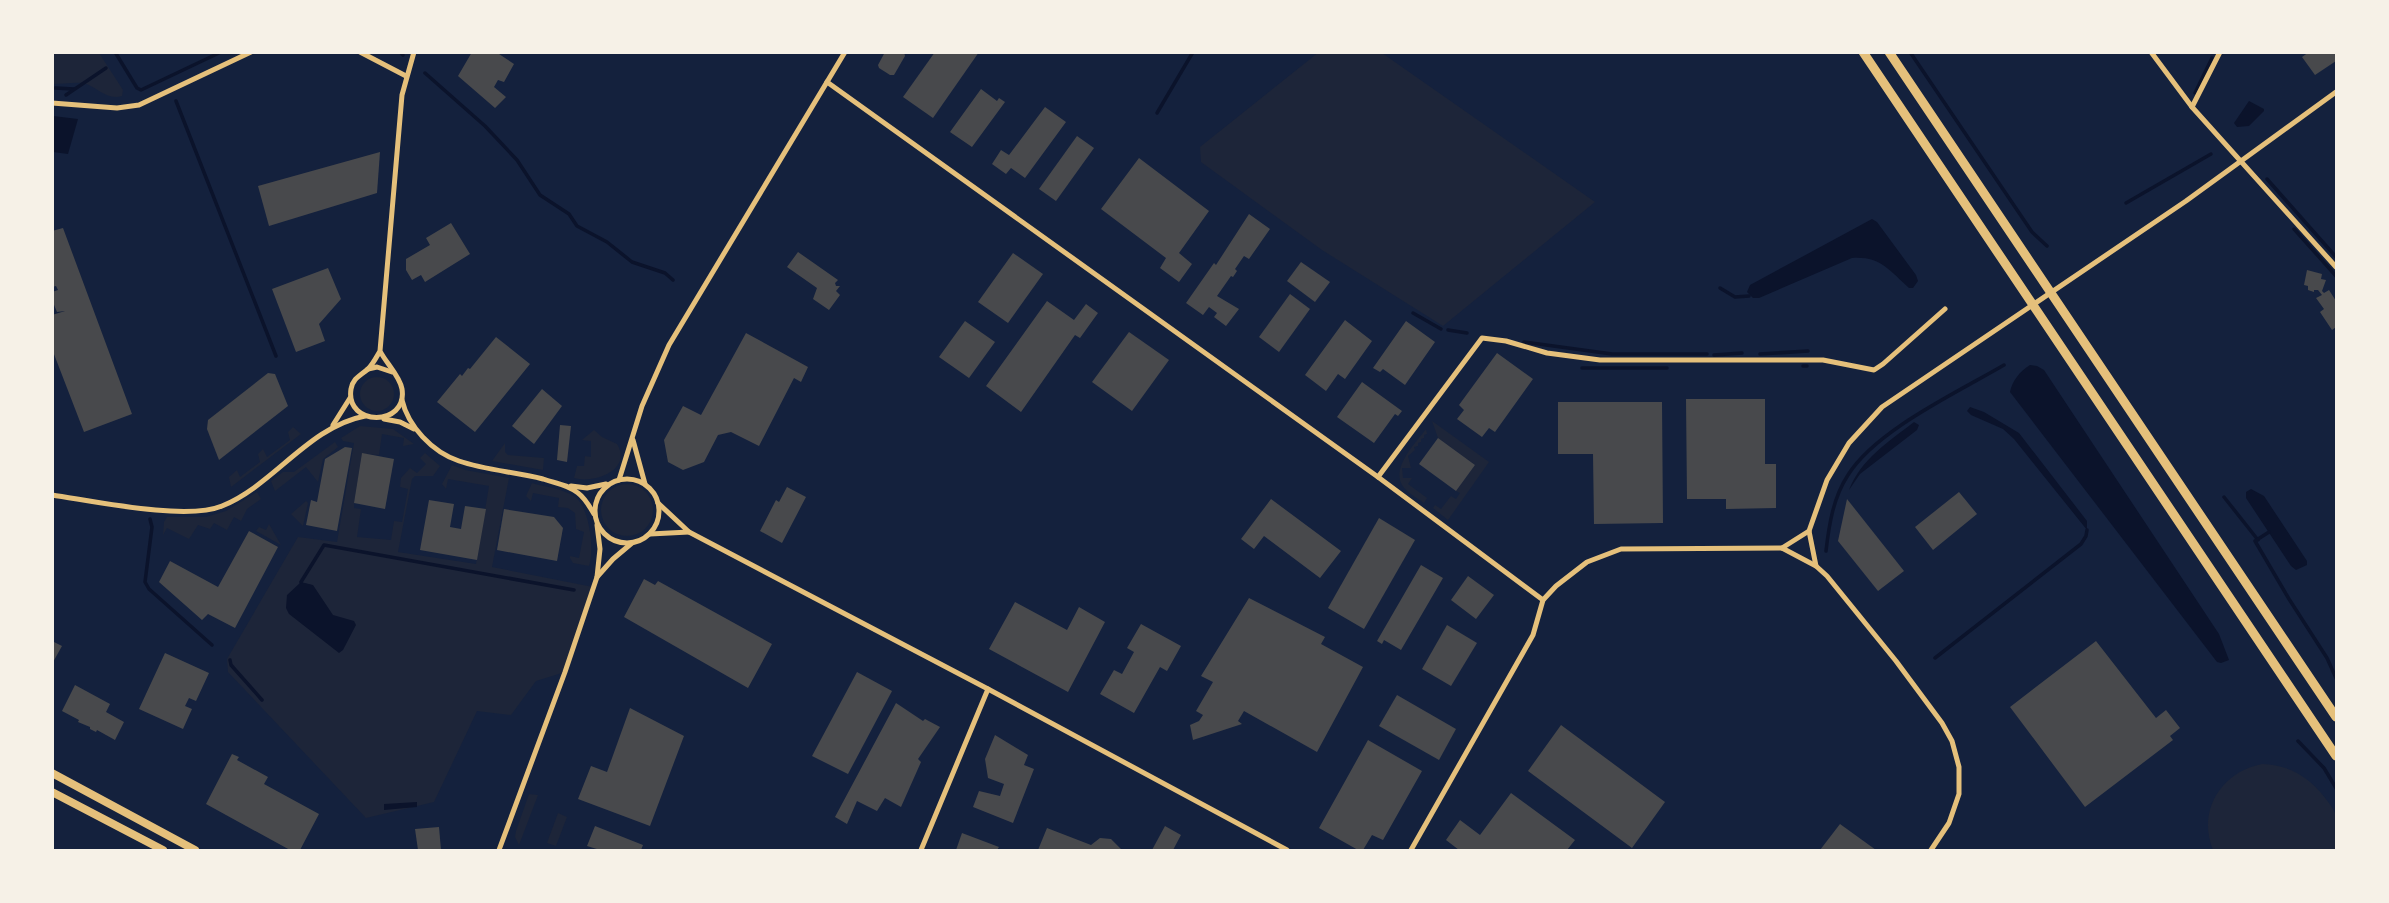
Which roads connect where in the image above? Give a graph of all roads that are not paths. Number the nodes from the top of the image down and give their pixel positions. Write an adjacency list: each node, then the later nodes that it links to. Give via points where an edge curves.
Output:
1 (251, 52): 12 (street, via 139,105 117,108)
2 (360, 52): 9 (street)
3 (414, 52): 9 (street)
4 (845, 52): 10 (street)
5 (1863, 52): 46 (highway)
6 (1889, 52): 45 (highway)
7 (2151, 52): 13 (street)
8 (2220, 52): 13 (street)
9 (406, 76): 17 (street)
10 (827, 82): 26 (street, via 682,321 655,373); 27 (street)
11 (2336, 92): 14 (street)
12 (52, 103)
13 (2192, 107): 14 (street)
14 (2241, 160): 15 (street); 36 (street, via 1882,407 1838,460)
15 (2336, 267)
16 (1945, 309): 27 (street, via 1874,370 1823,360 1600,360 1482,338)
17 (380, 351): 18 (street); 19 (street)
18 (368, 369): 19 (street); 20 (street, via 355,380)
19 (393, 373): 21 (street, via 402,388)
20 (351, 397): 22 (street); 24 (street)
21 (401, 399): 23 (street, via 394,412); 25 (street)
22 (365, 416): 23 (street); 24 (street)
23 (381, 419): 25 (street)
24 (332, 428): 32 (street, via 236,499 213,509 127,507)
25 (417, 431): 31 (street, via 456,460)
26 (632, 437): 28 (street); 30 (street)
27 (1378, 477): 43 (street)
28 (619, 480): 29 (street); 30 (street)
29 (611, 483): 31 (street, via 586,488); 34 (street, via 598,496)
30 (645, 484): 33 (street)
31 (561, 485): 34 (street, via 580,494)
32 (52, 495)
33 (658, 503): 37 (street); 38 (street, via 659,514)
34 (594, 514): 35 (street)
35 (597, 524): 39 (street, via 611,540); 42 (street)
36 (1809, 531): 40 (street); 41 (street)
37 (689, 532): 38 (street); 44 (street)
38 (650, 534): 39 (street)
39 (632, 543): 42 (street)
40 (1782, 548): 41 (street); 43 (street, via 1615,551 1583,565)
41 (1816, 566): 55 (street, via 1896,662 1952,741 1959,793 1949,823)
42 (597, 577): 52 (street)
43 (1544, 600): 49 (street, via 1533,635)
44 (988, 689): 53 (street); 54 (street)
45 (2336, 716)
46 (2336, 756)
47 (52, 773): 51 (main road)
48 (52, 792): 50 (main road)
49 (1410, 849)
50 (163, 850)
51 (195, 850)
52 (499, 850)
53 (921, 850)
54 (1287, 850)
55 (1931, 850)

